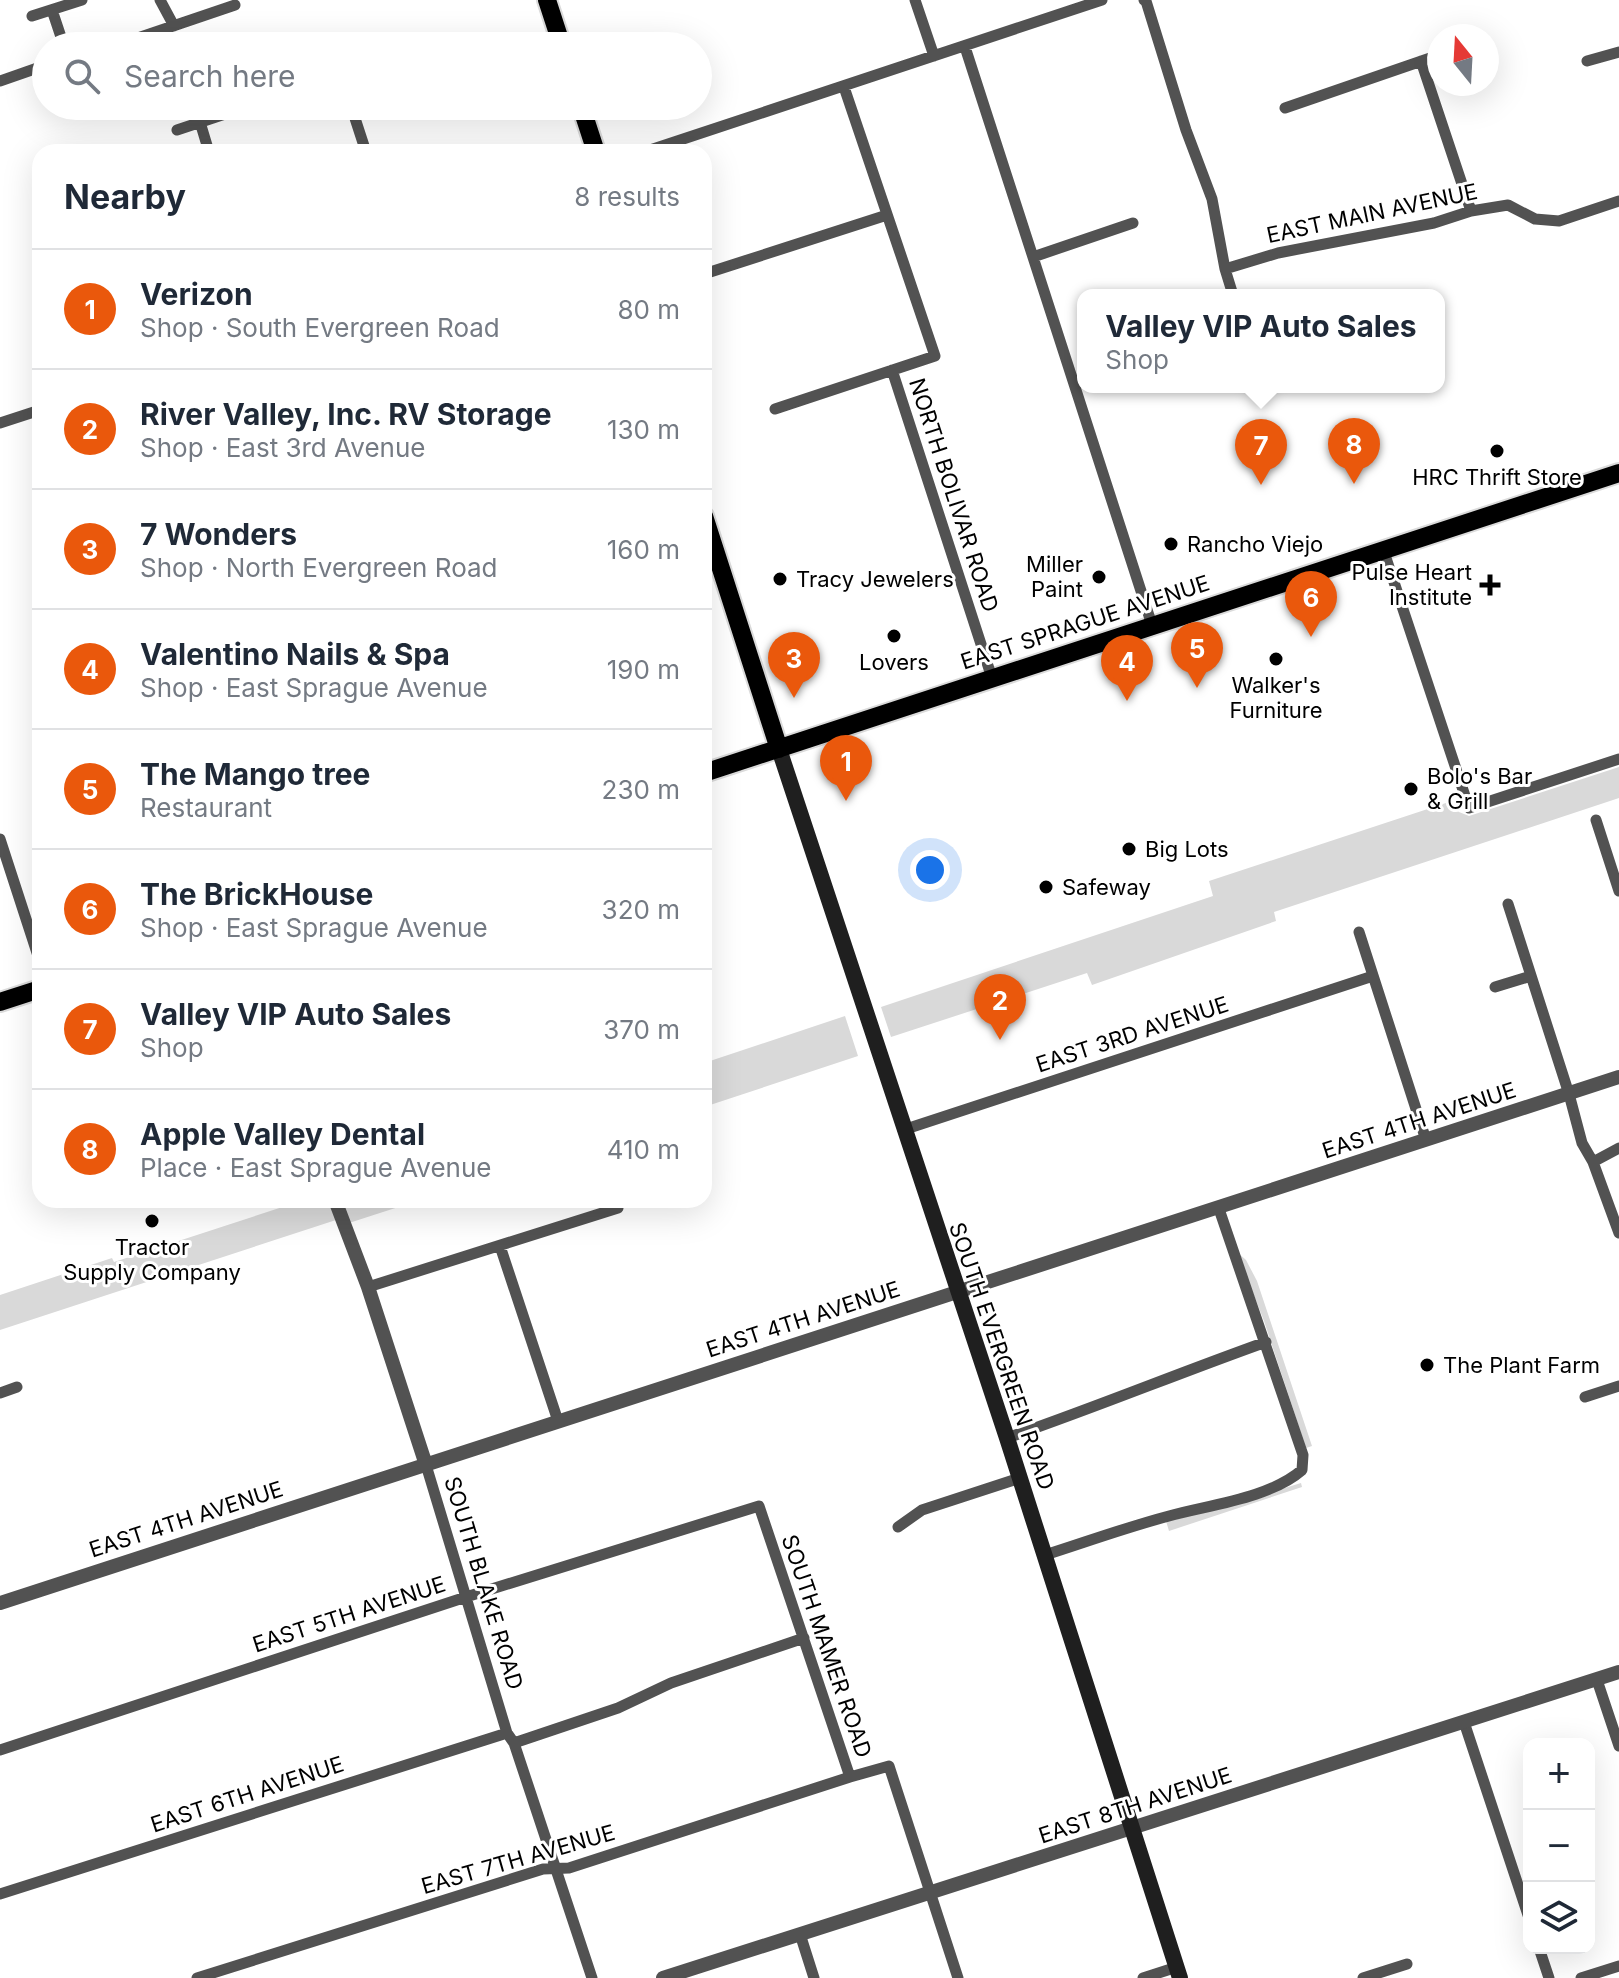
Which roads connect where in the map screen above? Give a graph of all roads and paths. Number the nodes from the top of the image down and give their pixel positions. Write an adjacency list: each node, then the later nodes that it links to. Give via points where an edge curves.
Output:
1 (82, 0): 8 (street)
2 (160, 0): 10 (street)
3 (547, 0): 13 (main road)
4 (915, 0): 16 (street)
5 (1102, 0): 14 (street)
6 (1144, 0): 38 (street, via 1212,199)
7 (235, 5): 10 (street)
8 (52, 10): 9 (street); 11 (street)
9 (32, 16)
10 (174, 26): 12 (street)
11 (59, 32)
12 (156, 32)
13 (557, 32)
14 (965, 47): 16 (street); 37 (street)
15 (1619, 52): 19 (street)
16 (934, 56): 22 (street)
17 (1427, 59): 18 (street)
18 (1421, 61): 23 (street); 34 (street)
19 (1587, 61)
20 (32, 69): 21 (street)
21 (1, 79)
22 (844, 87): 32 (street); 35 (street, NORTH BOLIVAR ROAD)
23 (1285, 108)
24 (206, 120): 27 (street)
25 (356, 120): 30 (street)
26 (586, 120): 31 (main road)
27 (200, 122): 28 (street); 29 (street)
28 (177, 130)
29 (207, 144)
30 (363, 144)
31 (593, 144)
32 (669, 144)
33 (1619, 201): 34 (street, EAST MAIN AVENUE, via 1559,221 1535,219 1508,205)
34 (1471, 211): 38 (street, EAST MAIN AVENUE)
35 (887, 215): 39 (street); 41 (street, NORTH BOLIVAR ROAD, via 935,356)
36 (1133, 223): 37 (street)
37 (1033, 257): 48 (street)
38 (1225, 269): 40 (street)
39 (712, 271)
40 (1231, 289)
41 (892, 370): 42 (street); 49 (street, NORTH BOLIVAR ROAD)
42 (775, 409)
43 (32, 413): 44 (street)
44 (0, 423)
45 (1619, 473): 46 (main road, EAST SPRAGUE AVENUE)
46 (1383, 549): 48 (main road, EAST SPRAGUE AVENUE); 51 (street, via 1469,808)
47 (712, 559): 50 (main road)
48 (1152, 625): 49 (main road, EAST SPRAGUE AVENUE)
49 (992, 678): 50 (main road, EAST SPRAGUE AVENUE)
50 (779, 749): 52 (main road, EAST SPRAGUE AVENUE); 66 (main road, SOUTH EVERGREEN ROAD)
51 (1619, 759)
52 (712, 770)
53 (1596, 820): 55 (street)
54 (0, 839): 58 (street)
55 (1619, 891)
56 (1508, 904): 60 (street)
57 (1359, 932): 59 (street)
58 (32, 937)
59 (1373, 976): 66 (street, EAST 3RD AVENUE); 67 (street)
60 (1531, 976): 61 (street); 65 (street)
61 (1495, 987)
62 (32, 992): 63 (main road)
63 (0, 1002)
64 (1619, 1077): 65 (street, EAST 4TH AVENUE)
65 (1569, 1094): 67 (street, EAST 4TH AVENUE); 69 (street, via 1582,1143)
66 (903, 1130): 76 (main road, SOUTH EVERGREEN ROAD)
67 (1426, 1140): 72 (street, EAST 4TH AVENUE)
68 (1619, 1148): 69 (street)
69 (1593, 1162): 73 (street)
70 (338, 1208): 75 (street, SOUTH BLAKE ROAD)
71 (618, 1208): 74 (street)
72 (1219, 1209): 76 (street, EAST 4TH AVENUE); 77 (street)
73 (1619, 1233)
74 (500, 1246): 75 (street); 82 (street)
75 (368, 1287): 84 (street, SOUTH BLAKE ROAD)
76 (957, 1293): 82 (street, EAST 4TH AVENUE); 83 (main road, SOUTH EVERGREEN ROAD)
77 (1266, 1342): 83 (street); 88 (street, via 1303,1455 1302,1470 1276,1486)
78 (1619, 1386): 81 (street)
79 (17, 1387): 80 (street)
80 (0, 1393)
81 (1585, 1397)
82 (558, 1421): 84 (street, EAST 4TH AVENUE)
83 (1007, 1438): 85 (main road, SOUTH EVERGREEN ROAD)
84 (426, 1465): 89 (street, SOUTH BLAKE ROAD); 90 (street, EAST 4TH AVENUE)
85 (1020, 1478): 87 (street, via 922,1510); 88 (main road, SOUTH EVERGREEN ROAD)
86 (759, 1506): 89 (street, EAST 5TH AVENUE); 91 (street, SOUTH MAMER ROAD)
87 (898, 1527)
88 (1045, 1555): 99 (main road, SOUTH EVERGREEN ROAD)
89 (466, 1597): 95 (street, SOUTH BLAKE ROAD); 97 (street, EAST 5TH AVENUE)
90 (0, 1603)
91 (804, 1638): 95 (street, EAST 6TH AVENUE, via 671,1683 618,1708); 98 (street, SOUTH MAMER ROAD)
92 (1619, 1672): 93 (street, EAST 8TH AVENUE)
93 (1597, 1680): 94 (street, EAST 8TH AVENUE); 96 (street)
94 (1464, 1722): 99 (street, EAST 8TH AVENUE); 103 (street)
95 (511, 1738): 100 (street, SOUTH BLAKE ROAD); 102 (street, EAST 6TH AVENUE)
96 (1619, 1746)
97 (0, 1750)
98 (850, 1777): 100 (street, EAST 7TH AVENUE); 101 (street, SOUTH MAMER ROAD, via 889,1766)
99 (1133, 1829): 101 (street, EAST 8TH AVENUE); 108 (main road, SOUTH EVERGREEN ROAD)
100 (556, 1869): 109 (street, EAST 7TH AVENUE); 110 (street, SOUTH BLAKE ROAD)
101 (929, 1893): 104 (street, EAST 8TH AVENUE); 113 (street, SOUTH MAMER ROAD)
102 (0, 1894)
103 (1523, 1900)
104 (800, 1934): 111 (street, EAST 8TH AVENUE); 112 (street)
105 (1541, 1954): 116 (street)
106 (1407, 1964): 115 (street)
107 (1619, 1966): 117 (street)
108 (1179, 1973): 114 (street)
109 (197, 1978)
110 (592, 1978)
111 (666, 1978)
112 (814, 1978)
113 (958, 1978)
114 (1143, 1978)
115 (1363, 1978)
116 (1549, 1978)
117 (1581, 1978)

